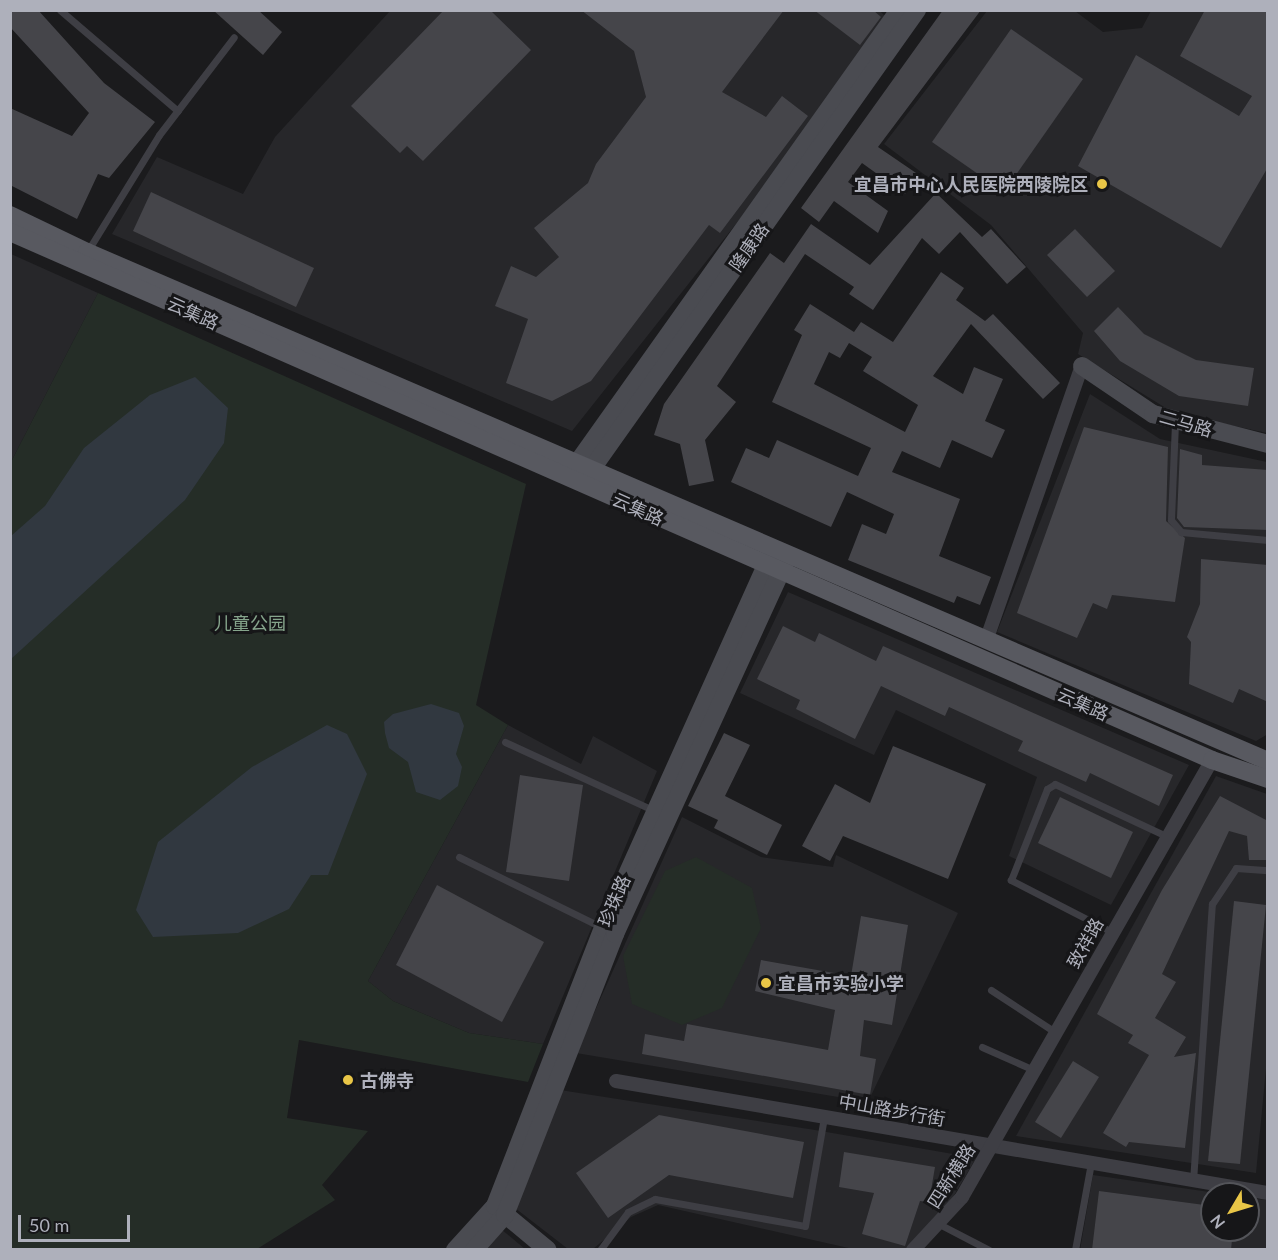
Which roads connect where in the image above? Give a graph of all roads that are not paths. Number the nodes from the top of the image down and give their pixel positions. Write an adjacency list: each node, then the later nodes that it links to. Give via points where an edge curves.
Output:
1 (60, 10): 5 (lane)
2 (899, 10): 12 (main road, 隆康路)
3 (917, 10): 12 (main road, 隆康路)
4 (234, 37): 5 (lane)
5 (178, 111): 8 (lane)
6 (10, 215): 8 (main road, 云集路)
7 (10, 232): 12 (main road, 云集路)
8 (87, 252): 12 (main road, 云集路)
9 (1082, 366): 10 (main road, 二马路, via 1153,414); 16 (street)
10 (1175, 423): 11 (main road, 二马路); 13 (lane, via 1171,520 1181,532)
11 (1268, 444)
12 (578, 474): 14 (main road, 云集路); 15 (main road, 云集路)
13 (1268, 540)
14 (781, 551): 15 (main road, 珍珠路); 16 (main road, 云集路)
15 (774, 569): 18 (main road, 云集路); 21 (main road, 珍珠路); 37 (main road, 珍珠路)
16 (986, 641): 19 (main road, 云集路)
17 (505, 742): 21 (lane)
18 (1212, 760): 20 (main road, 云集路); 22 (street, 致祥路)
19 (1268, 761)
20 (1268, 779)
21 (653, 810): 25 (main road, 珍珠路)
22 (1166, 836): 26 (street, 致祥路); 26 (lane, via 1055,784 1047,789 1011,880)
23 (459, 857): 25 (lane)
24 (1268, 870): 35 (lane, via 1236,868 1212,904)
25 (603, 928): 37 (main road, 珍珠路)
26 (1112, 932): 28 (street, 致祥路)
27 (991, 990): 28 (lane)
28 (1055, 1032): 30 (street, 致祥路)
29 (982, 1047): 30 (lane)
30 (1034, 1070): 33 (street, 致祥路)
31 (616, 1081): 32 (street, 中山路步行街)
32 (824, 1117): 33 (street, 中山路步行街); 42 (lane, via 805,1226 656,1199 628,1212)
33 (991, 1146): 34 (street, 中山路步行街); 38 (street, 四新横路)
34 (1091, 1163): 35 (street, 中山路步行街); 45 (lane)
35 (1193, 1181): 36 (street, 中山路步行街)
36 (1268, 1193)
37 (500, 1210): 39 (main road, 珍珠路); 40 (main road, 珍珠路); 41 (main road)
38 (941, 1224): 43 (street, 四新横路); 44 (lane)
39 (455, 1250)
40 (474, 1250)
41 (548, 1250)
42 (600, 1250)
43 (913, 1250)
44 (989, 1250)
45 (1075, 1250)

